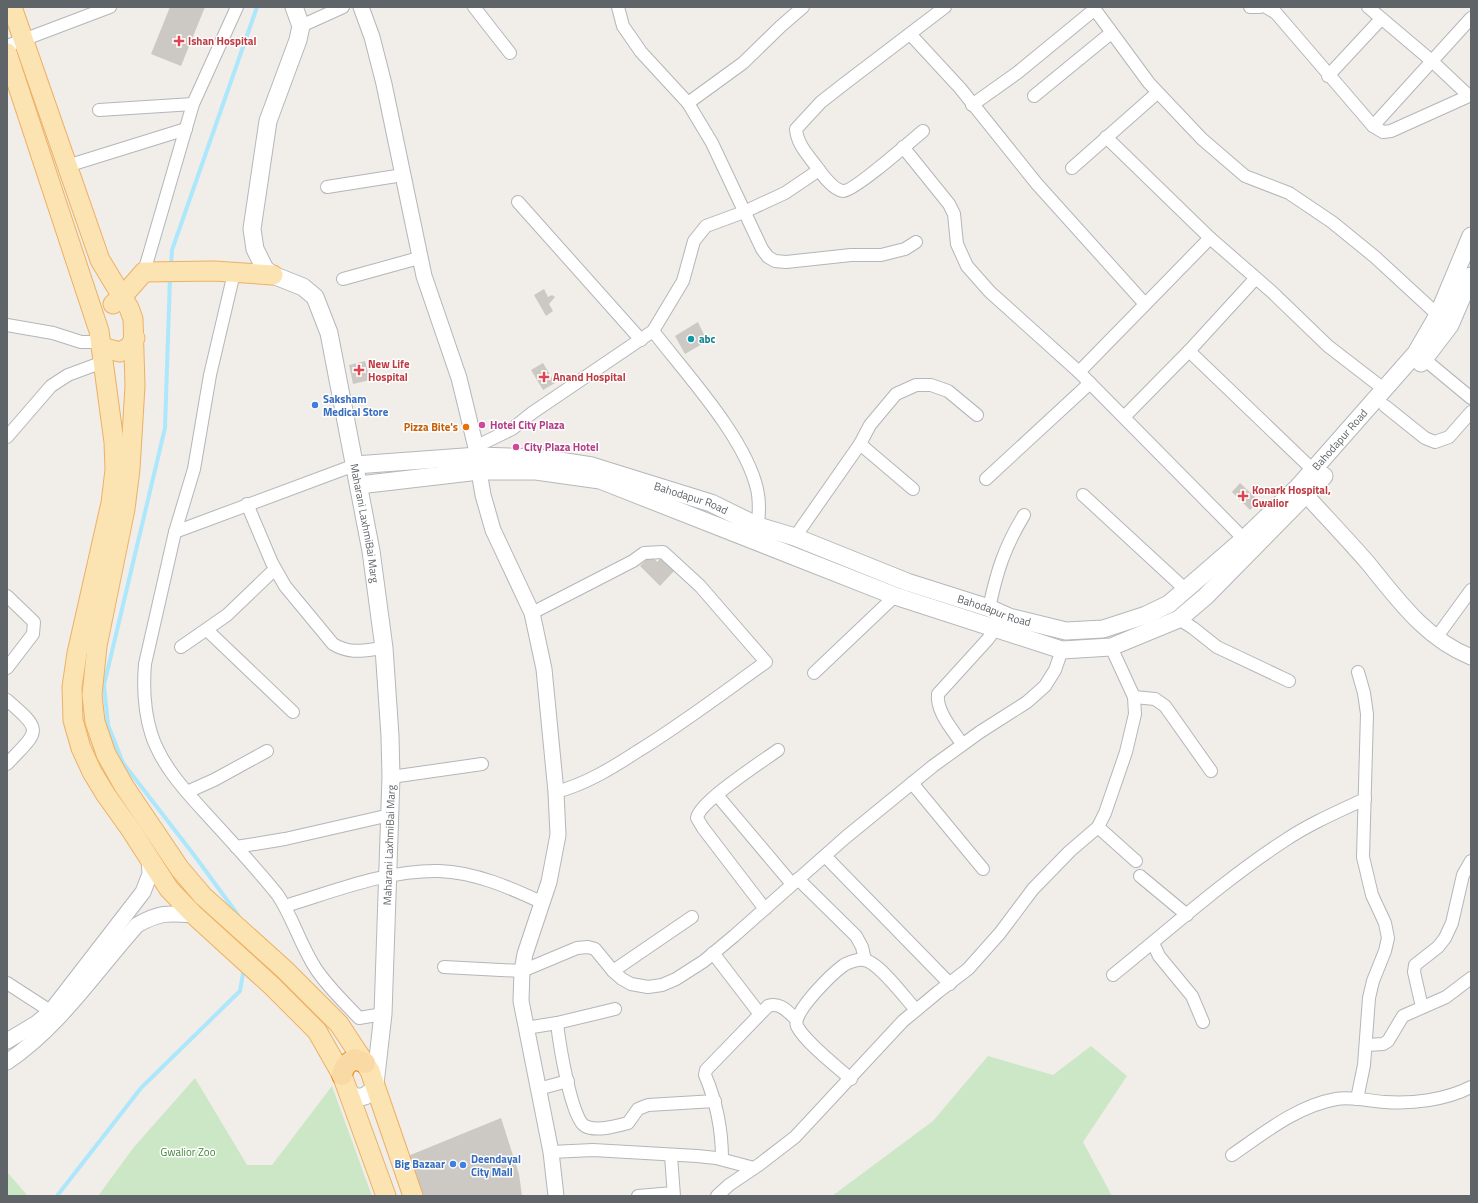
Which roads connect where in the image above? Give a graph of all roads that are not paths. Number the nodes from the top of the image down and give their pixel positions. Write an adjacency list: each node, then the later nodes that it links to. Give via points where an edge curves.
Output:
1 (12, 7): 21 (main road)
2 (110, 7): 21 (street)
3 (237, 7): 30 (street)
4 (294, 7): 18 (main road)
5 (343, 7): 18 (street)
6 (361, 7): 41 (street, via 384,84)
7 (474, 7): 23 (street)
8 (618, 7): 29 (street, via 623,26 641,52)
9 (803, 7): 29 (street, via 743,64)
10 (945, 7): 20 (street)
11 (1250, 7): 12 (street)
12 (1260, 7)
13 (1266, 7): 25 (street, via 1276,13)
14 (1368, 7): 17 (street)
15 (1094, 8): 19 (street); 31 (street, via 1016,73)
16 (1471, 18): 24 (street)
17 (1381, 19): 24 (street); 25 (street)
18 (301, 26): 51 (main road, Maharani LaxhmiBai Marg, via 268,121 252,229 255,249 265,269)
19 (1111, 33): 26 (street); 27 (street)
20 (910, 35): 31 (street, via 947,73); 40 (street, via 838,89 796,129 801,145)
21 (15, 43): 38 (main road)
22 (7, 53): 58 (main road)
23 (510, 53)
24 (1433, 62): 28 (street); 33 (street)
25 (1328, 76): 33 (street)
26 (1157, 93): 36 (street); 57 (street, via 1202,139 1245,176 1289,193 1332,222)
27 (1034, 96)
28 (1470, 96): 33 (street, via 1391,131 1383,132)
29 (688, 103): 44 (street, via 712,143)
30 (193, 104): 32 (street); 34 (street)
31 (972, 105): 56 (street, via 999,134 1037,184)
32 (99, 110)
33 (1373, 126)
34 (186, 129): 38 (street); 49 (street)
35 (923, 131): 37 (street)
36 (1106, 137): 39 (street); 46 (street)
37 (903, 147): 40 (street, via 851,189 844,191 837,189); 66 (street, via 950,204 954,214 957,244 967,266 990,292)
38 (67, 166): 55 (main road, via 100,260)
39 (1072, 168)
40 (819, 170): 44 (street, via 785,193)
41 (403, 175): 42 (street); 48 (street)
42 (327, 187)
43 (518, 202): 62 (street)
44 (744, 212): 47 (street, via 762,249 775,260 786,262 851,255 881,255); 60 (street, via 706,226 698,234 683,281)
45 (1471, 236): 57 (main road, Bahodapur Road)
46 (1210, 238): 53 (street); 56 (street)
47 (916, 242)
48 (420, 258): 52 (street); 75 (street, via 440,328 459,378)
49 (144, 272): 50 (main road); 55 (main road)
50 (234, 273): 51 (main road); 86 (street, via 210,375 194,469)
51 (273, 275): 76 (main road, Maharani LaxhmiBai Marg, via 303,287 315,297 322,312 329,333)
52 (343, 279)
53 (1255, 279): 64 (street); 68 (street)
54 (1470, 281): 65 (main road, via 1450,325)
55 (121, 303): 58 (main road); 61 (main road, via 133,319)
56 (1144, 304): 66 (street)
57 (1438, 315): 68 (main road, Bahodapur Road)
58 (95, 318): 63 (main road)
59 (7, 325): 63 (street, via 53,332)
60 (653, 331): 62 (street); 85 (street, via 722,420 741,450 760,502)
61 (135, 338): 63 (main road, via 129,347 120,352); 130 (main road, Maharani LaxhmiBai Marg, via 130,469 97,646 92,695 95,722 106,754 124,786)
62 (641, 340): 75 (street, via 532,413)
63 (102, 350): 73 (street, via 51,386); 134 (main road, via 114,442 115,470 111,503 77,653 72,688 73,720 81,748 92,772 149,857)
64 (1189, 351): 72 (street); 77 (street)
65 (1424, 359): 68 (main road); 69 (street)
66 (1079, 372): 67 (street)
67 (1090, 383): 72 (street); 78 (street)
68 (1385, 398): 70 (street, via 1425,438 1435,442 1449,437); 77 (main road, Bahodapur Road); 82 (main road)
69 (1471, 398)
70 (1471, 412)
71 (977, 415): 74 (street, via 948,391 931,385 916,385 896,394 870,425)
72 (1124, 417): 88 (street)
73 (7, 437)
74 (860, 444): 80 (street); 87 (street)
75 (478, 458): 76 (main road, Bahodapur Road); 79 (main road); 85 (main road, Bahodapur Road, via 540,458 592,466 711,503); 93 (main road, via 536,471 600,480); 95 (street, via 483,495 493,530)
76 (355, 465): 79 (main road, Maharani LaxhmiBai Marg); 83 (street)
77 (1313, 470): 88 (main road, Bahodapur Road)
78 (986, 479)
79 (359, 484): 102 (main road, Maharani LaxhmiBai Marg)
80 (913, 489)
81 (1083, 495): 90 (street)
82 (1306, 495): 96 (main road, via 1206,596); 99 (street, via 1364,558 1396,600)
83 (247, 504): 86 (street); 89 (street)
84 (1024, 515): 94 (street, via 1008,541 997,570)
85 (758, 526): 87 (main road, Bahodapur Road)
86 (175, 532): 120 (street, via 145,664 143,686 151,735 165,762)
87 (795, 537): 94 (main road, Bahodapur Road, via 907,582)
88 (1244, 539): 90 (main road, Bahodapur Road)
89 (275, 569): 98 (street, via 227,615); 102 (street, via 285,586 334,644 344,651)
90 (1186, 590): 94 (main road, Bahodapur Road, via 1169,604 1146,615 1103,629 1066,631 1009,617)
91 (1471, 590): 99 (street)
92 (7, 596): 105 (street, via 34,622 33,634)
93 (895, 596): 97 (main road); 107 (street)
94 (989, 608)
95 (532, 613): 121 (street, via 544,668); 121 (street, via 644,553 663,552 700,586 766,662 662,737 576,786)
96 (1179, 619): 100 (main road); 108 (street, via 1217,646)
97 (995, 629): 103 (main road); 112 (street, via 938,694 937,701 942,713)
98 (207, 630): 101 (street); 111 (street)
99 (1436, 638): 104 (street)
100 (1111, 647): 103 (main road); 109 (street)
101 (180, 648)
102 (384, 648): 118 (main road, Maharani LaxhmiBai Marg)
103 (1062, 650): 112 (street, via 1055,670 1045,686 1027,702)
104 (1471, 657)
105 (7, 668)
106 (1358, 672): 123 (street, via 1367,714)
107 (814, 673)
108 (1289, 681)
109 (1134, 697): 117 (street, via 1154,699 1164,706); 125 (street, via 1135,714 1126,752)
110 (7, 700): 115 (street, via 34,725 33,733 27,742)
111 (293, 712)
112 (962, 744): 119 (street)
113 (778, 750): 122 (street)
114 (267, 751): 120 (street)
115 (7, 764)
116 (482, 764): 118 (street)
117 (1211, 771)
118 (391, 777): 124 (main road, Maharani LaxhmiBai Marg)
119 (912, 783): 127 (street); 131 (street)
120 (187, 792): 126 (street)
121 (556, 792): 136 (street, via 558,835)
122 (717, 794): 135 (street); 138 (street, via 701,808 697,818)
123 (1365, 799): 140 (street, via 1325,817 1285,840); 163 (street, via 1363,857 1372,895 1385,923 1388,938 1369,998)
124 (390, 815): 126 (street, via 285,839); 132 (main road, Maharani LaxhmiBai Marg)
125 (1098, 826): 128 (street); 151 (street, via 1033,889 979,957)
126 (236, 847): 137 (street, via 267,881)
127 (825, 856): 135 (street); 151 (street)
128 (1136, 861)
129 (1471, 861): 152 (street, via 1463,875 1452,923 1445,938 1438,947 1415,965 1414,972)
130 (180, 869): 134 (street, via 166,870); 165 (main road, Maharani LaxhmiBai Marg, via 203,896 284,969 339,1024)
131 (983, 869)
132 (388, 876): 136 (street, via 439,872 464,875 489,881); 137 (street); 157 (main road, Maharani LaxhmiBai Marg)
133 (1140, 876): 140 (street)
134 (153, 877): 139 (main road, via 169,889); 156 (street)
135 (795, 881): 138 (street); 144 (street, via 856,936)
136 (543, 903): 146 (street, via 527,942)
137 (285, 906): 157 (street, via 316,968 333,991 359,1018)
138 (765, 909): 143 (street)
139 (194, 915): 156 (street, via 164,913 150,917 137,925); 168 (main road, via 317,1031)
140 (1187, 915): 142 (street)
141 (692, 917): 147 (street)
142 (1152, 943): 148 (street); 159 (street, via 1159,956 1192,996)
143 (713, 954): 147 (street, via 676,979 662,985 648,987 632,984); 155 (street)
144 (865, 960): 154 (street, via 876,966); 158 (street, via 845,964 804,1006)
145 (444, 967): 146 (street)
146 (522, 971): 147 (street, via 577,948 588,947 602,956); 161 (street, via 521,1001)
147 (614, 971)
148 (1113, 975)
149 (1471, 978): 152 (street, via 1446,997)
150 (7, 983): 156 (street)
151 (950, 984): 154 (street)
152 (1422, 1007): 163 (street, via 1403,1016 1388,1041 1383,1044)
153 (615, 1009): 160 (street)
154 (916, 1010): 166 (street)
155 (759, 1013): 158 (street, via 775,1004 780,1005); 173 (street, via 706,1070 705,1075)
156 (55, 1014): 162 (street); 164 (street)
157 (383, 1014): 169 (main road, Maharani LaxhmiBai Marg)
158 (796, 1019): 166 (street, via 796,1025 802,1033)
159 (1203, 1022)
160 (557, 1023): 161 (street); 167 (street, via 563,1067)
161 (526, 1028): 171 (street)
162 (7, 1042)
163 (1367, 1044): 172 (street, via 1363,1077)
164 (7, 1062)
165 (365, 1063): 168 (highway, via 355,1059 348,1062 344,1067); 169 (main road, Maharani LaxhmiBai Marg)
166 (851, 1078): 178 (street, via 795,1137)
167 (568, 1081): 171 (street); 173 (street, via 580,1122 588,1128 628,1123 638,1109 648,1105)
168 (345, 1084): 169 (main road, via 356,1098 365,1096 373,1090); 180 (main road)
169 (375, 1084): 181 (main road, Maharani LaxhmiBai Marg)
170 (1471, 1087): 172 (street, via 1414,1102 1385,1102)
171 (538, 1089): 174 (street)
172 (1357, 1098): 175 (street, via 1337,1099 1308,1107)
173 (715, 1101): 177 (street, via 722,1135)
174 (551, 1152): 176 (street, via 592,1150); 182 (street)
175 (1232, 1155)
176 (671, 1156): 177 (street, via 697,1156); 179 (street)
177 (722, 1160): 178 (street)
178 (754, 1168): 184 (street, via 728,1185)
179 (674, 1195): 183 (street)
180 (386, 1196)
181 (413, 1196)
182 (556, 1196)
183 (638, 1196)
184 (717, 1196)

